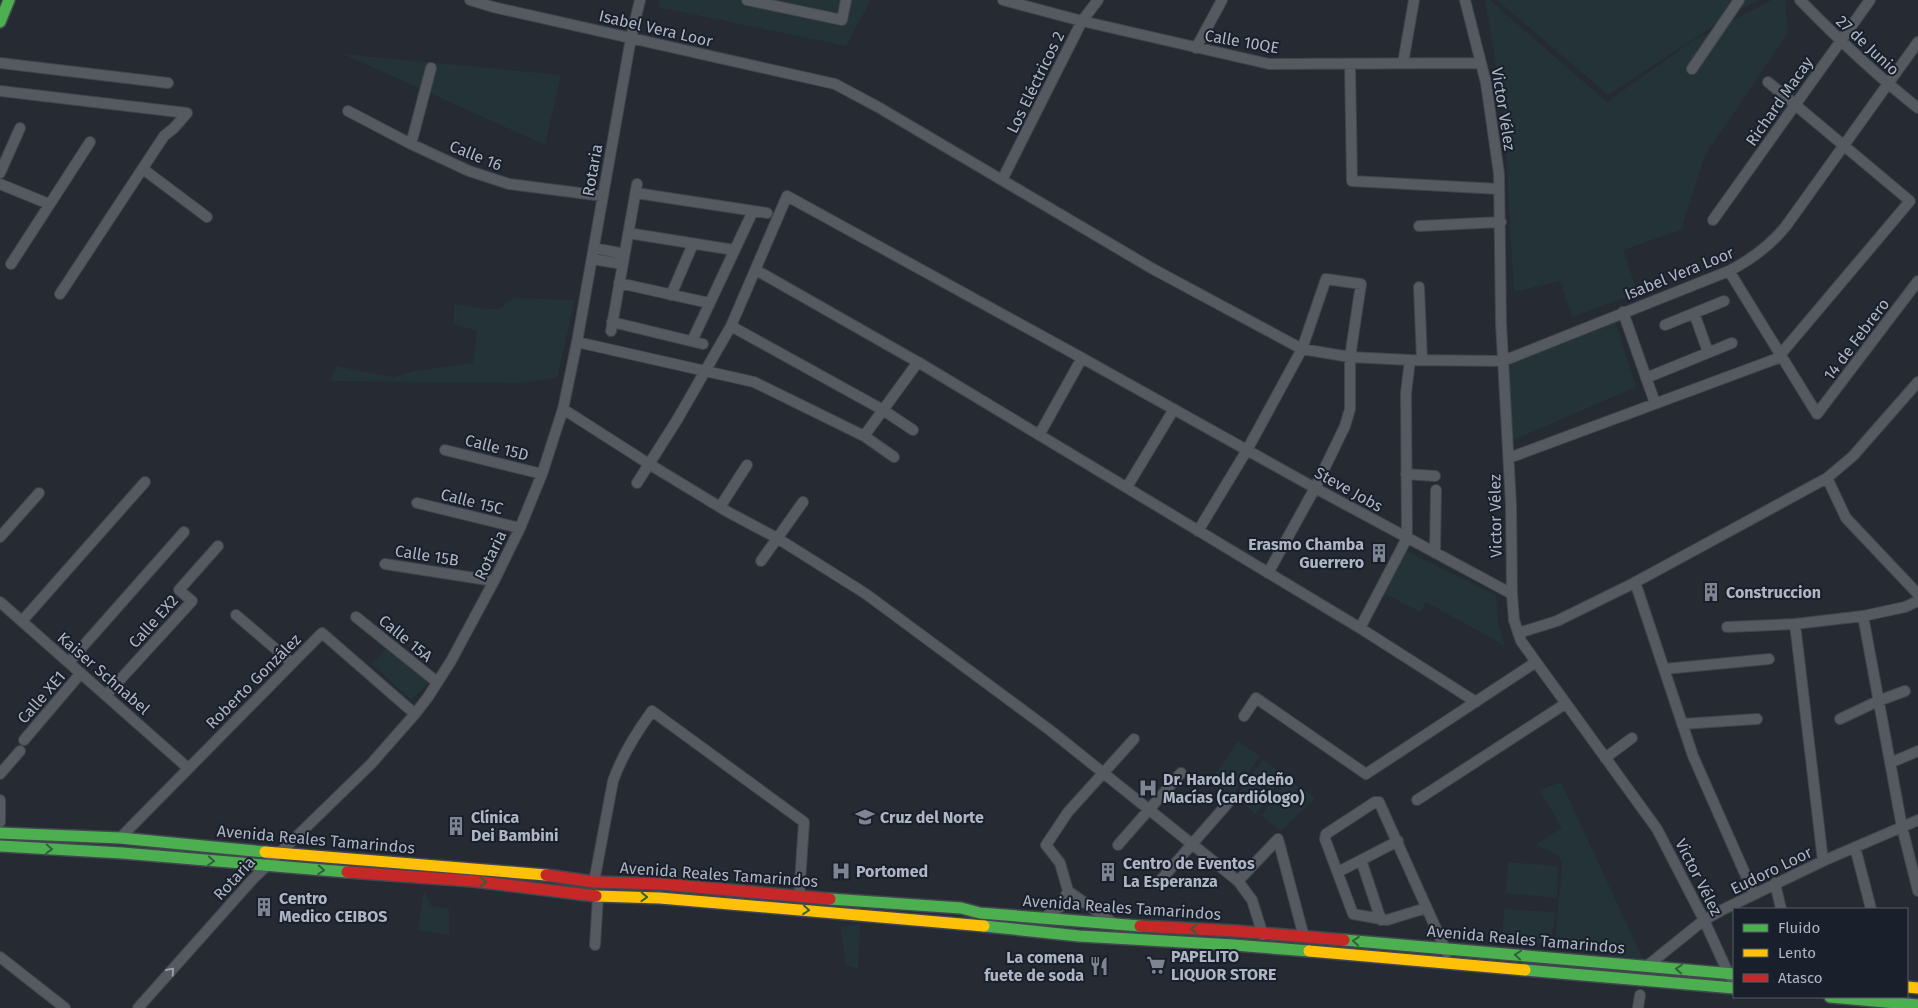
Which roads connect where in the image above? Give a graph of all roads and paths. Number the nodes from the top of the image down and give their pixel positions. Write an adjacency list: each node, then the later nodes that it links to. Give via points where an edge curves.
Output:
1 (9, 0): 14 (main road)
2 (470, 0): 16 (street, Isabel Vera Loor)
3 (640, 0): 16 (street, Rotaria)
4 (746, 0): 5 (street, via 842,20)
5 (846, 0)
6 (1004, 0): 15 (street, Calle 10QE)
7 (1098, 0): 15 (street, Los Eléctricos 2)
8 (1414, 0): 20 (street)
9 (1466, 0): 21 (street, Victor Vélez)
10 (1739, 0): 25 (street)
11 (1800, 0): 17 (street, 27 de Junio)
12 (1870, 0): 17 (street, Richard Macay)
13 (1222, 2): 19 (street)
14 (0, 22)
15 (1082, 22): 19 (street, Calle 10QE); 39 (street, Los Eléctricos 2)
16 (631, 38): 39 (street, Isabel Vera Loor, via 835,84); 42 (street, Rotaria)
17 (1840, 41): 28 (street, 27 de Junio); 30 (street, Richard Macay)
18 (1918, 43): 28 (street, Isabel Vera Loor)
19 (1196, 48): 23 (street, Calle 10QE, via 1269,64)
20 (1403, 62): 21 (street, Calle 10QE); 23 (street, Calle 10QE)
21 (1481, 63): 41 (street, Victor Vélez, via 1491,107)
22 (0, 64): 27 (street)
23 (1350, 64): 41 (street, via 1352,181)
24 (430, 68): 35 (street)
25 (1692, 69)
26 (1768, 82): 30 (street)
27 (168, 83)
28 (1888, 84): 31 (street, 27 de Junio); 36 (street, Isabel Vera Loor)
29 (0, 91): 37 (street, via 186,113 164,136)
30 (1796, 105): 36 (street); 47 (street, Richard Macay)
31 (1918, 108)
32 (348, 111): 35 (street, Calle 16)
33 (20, 128): 38 (street)
34 (90, 142): 43 (street)
35 (411, 144): 42 (street, Calle 16, via 469,171 509,184)
36 (1844, 146): 57 (street, Isabel Vera Loor, via 1778,237 1758,255); 75 (street, via 1910,201)
37 (143, 169): 46 (street); 61 (street)
38 (0, 173)
39 (1002, 180): 73 (street, Isabel Vera Loor, via 1153,269)
40 (0, 184): 43 (street)
41 (1499, 189): 48 (street, Victor Vélez)
42 (603, 196): 53 (street, Rotaria)
43 (49, 204): 55 (street)
44 (753, 211): 45 (street); 50 (street, via 636,189); 52 (street)
45 (767, 213)
46 (207, 217)
47 (1713, 220)
48 (1501, 222): 49 (street); 80 (street, Victor Vélez)
49 (1420, 226)
50 (628, 234): 51 (street); 54 (street)
51 (693, 244): 52 (street); 62 (street)
52 (734, 250): 64 (street)
53 (593, 253): 54 (street); 70 (street, Rotaria)
54 (624, 259): 59 (street)
55 (11, 264)
56 (756, 270): 68 (street); 77 (street, Steve Jobs, via 787,196); 81 (street)
57 (1730, 271): 65 (street, Isabel Vera Loor); 75 (street)
58 (1918, 281): 75 (street, 14 de Febrero, via 1817,414)
59 (619, 283): 62 (street); 69 (street, via 612,327)
60 (1418, 287): 79 (street)
61 (60, 294)
62 (672, 295): 64 (street)
63 (1724, 301): 66 (street)
64 (710, 303): 69 (street)
65 (1623, 312): 80 (street, Isabel Vera Loor); 83 (street)
66 (1694, 313): 67 (street); 74 (street)
67 (1665, 325)
68 (731, 326): 82 (street); 88 (street)
69 (692, 341): 72 (street)
70 (577, 342): 82 (street); 86 (street, Rotaria)
71 (1732, 343): 74 (street)
72 (703, 344)
73 (1302, 349): 76 (street, Isabel Vera Loor); 76 (street, via 1326,279 1361,284); 93 (street)
74 (1708, 352): 83 (street)
75 (1780, 356): 85 (street)
76 (1350, 357): 78 (street, Isabel Vera Loor); 105 (street, via 1350,409)
77 (1082, 358): 87 (street, Steve Jobs); 90 (street)
78 (1410, 360): 79 (street, Isabel Vera Loor); 99 (street, via 1406,393)
79 (1422, 360): 80 (street, Isabel Vera Loor)
80 (1503, 361): 95 (street, Victor Vélez)
81 (918, 362): 88 (street); 90 (street)
82 (705, 370): 91 (street, via 760,384); 96 (street)
83 (1646, 378): 85 (street)
84 (1918, 382): 101 (street, via 1853,456)
85 (1654, 403): 95 (street)
86 (563, 409): 96 (street); 98 (street, Rotaria)
87 (1174, 409): 93 (street, Steve Jobs); 104 (street)
88 (883, 410): 89 (street); 91 (street)
89 (913, 430)
90 (1039, 435): 104 (street)
91 (864, 436): 94 (street)
92 (445, 450): 98 (street, Calle 15D)
93 (1248, 450): 105 (street, Steve Jobs); 112 (street)
94 (894, 457)
95 (1509, 458): 124 (street, Victor Vélez)
96 (649, 464): 103 (street); 110 (street)
97 (747, 465): 110 (street)
98 (542, 474): 111 (street, Rotaria)
99 (1406, 474): 100 (street); 115 (street)
100 (1435, 476)
101 (1827, 478): 123 (street); 125 (street, via 1846,518)
102 (145, 482): 131 (street)
103 (637, 483)
104 (1127, 487): 112 (street)
105 (1315, 488): 115 (street, Steve Jobs); 121 (street)
106 (1436, 490): 118 (street)
107 (39, 492): 114 (street)
108 (803, 502): 116 (street)
109 (417, 503): 111 (street, Calle 15C)
110 (720, 507): 116 (street)
111 (520, 528): 122 (street, Rotaria)
112 (1198, 531): 121 (street)
113 (184, 532): 137 (street)
114 (0, 537)
115 (1407, 538): 118 (street, Steve Jobs); 134 (street)
116 (776, 539): 119 (street); 161 (street, via 874,600)
117 (218, 546): 144 (street, Calle EX2, via 179,590 192,601)
118 (1435, 553): 124 (street, Steve Jobs)
119 (760, 561)
120 (384, 564): 122 (street, Calle 15B)
121 (1268, 573): 134 (street)
122 (494, 581): 142 (street, Rotaria)
123 (1635, 582): 135 (street, via 1557,621); 140 (street)
124 (1512, 594): 135 (street, Victor Vélez)
125 (1918, 594)
126 (1918, 601): 130 (street)
127 (0, 602): 131 (street, Kaiser Schnabel)
128 (236, 615): 139 (street)
129 (356, 617): 142 (street, Calle 15A)
130 (1863, 618): 132 (street); 145 (street)
131 (22, 622): 137 (street, Kaiser Schnabel)
132 (1795, 624): 133 (street); 180 (street)
133 (1727, 627)
134 (1360, 628): 146 (street)
135 (1518, 633): 138 (street, Victor Vélez)
136 (1769, 659): 140 (street)
137 (69, 662): 141 (street, Kaiser Schnabel)
138 (1536, 662): 146 (street); 147 (street, Victor Vélez)
139 (292, 663): 148 (street, Roberto González, via 322,633); 160 (street, Roberto González)
140 (1664, 669): 152 (street)
141 (81, 673): 144 (street, Kaiser Schnabel); 155 (street, Calle XE1)
142 (437, 682): 148 (street, Rotaria)
143 (1905, 691): 145 (street)
144 (106, 695): 160 (street, Kaiser Schnabel)
145 (1878, 701): 151 (street); 159 (street)
146 (1476, 702): 149 (street, via 1366,774 1256,698)
147 (1565, 704): 158 (street, Victor Vélez); 165 (street)
148 (414, 714): 178 (street, Rotaria, via 370,764)
149 (1244, 716)
150 (1757, 719): 152 (street)
151 (1840, 719)
152 (1682, 724): 191 (street)
153 (1134, 738): 161 (street)
154 (1632, 738): 158 (street)
155 (24, 740)
156 (20, 751): 163 (street)
157 (1918, 751): 159 (street)
158 (1604, 758): 201 (street, Victor Vélez, via 1663,838)
159 (1890, 763): 170 (street)
160 (188, 768): 172 (street, Roberto González)
161 (1103, 773): 167 (street); 189 (street, via 1068,812 1046,845 1060,863)
162 (1181, 773): 167 (street)
163 (0, 774)
164 (0, 800): 169 (street)
165 (1417, 800)
166 (1228, 803): 174 (street)
167 (1149, 810): 174 (street); 175 (street)
168 (1918, 820): 170 (street, Eudoro Loor)
169 (0, 822)
170 (1902, 826): 177 (street, Eudoro Loor); 190 (street)
171 (0, 834): 172 (main road, Avenida Reales Tamarindos)
172 (120, 838): 178 (main road, Avenida Reales Tamarindos)
173 (1398, 840): 179 (street); 183 (street, via 1381,804 1375,802 1325,836); 195 (street)
174 (1191, 844): 184 (street); 186 (street)
175 (1118, 845)
176 (0, 846): 181 (main road, Avenida Reales Tamarindos, one-way to 181)
177 (1855, 847): 180 (street, Eudoro Loor); 197 (street)
178 (278, 853): 181 (street, Rotaria); 182 (main road, Avenida Reales Tamarindos)
179 (1361, 860): 183 (street); 200 (street)
180 (1822, 862): 187 (street, Eudoro Loor)
181 (266, 866): 188 (main road, Avenida Reales Tamarindos, one-way to 188); 219 (street, Rotaria, one-way to 181)
182 (514, 872): 185 (main road, Avenida Reales Tamarindos); 188 (main road)
183 (1338, 872): 200 (street, via 1353,914)
184 (1238, 881): 204 (street, via 1252,900); 206 (street, via 1278,839)
185 (594, 882): 193 (main road, Avenida Reales Tamarindos, via 661,884); 193 (street, via 617,768 652,711 804,822)
186 (1158, 883)
187 (1775, 883): 191 (street, Eudoro Loor); 196 (street)
188 (513, 885): 192 (main road, Avenida Reales Tamarindos)
189 (1068, 891): 199 (street, via 1060,907); 203 (street)
190 (1918, 891)
191 (1754, 894): 201 (street, Eudoro Loor)
192 (598, 896): 198 (main road, Avenida Reales Tamarindos, one-way to 198); 207 (street)
193 (799, 897): 194 (main road, Avenida Reales Tamarindos)
194 (827, 898): 198 (main road); 199 (main road, Avenida Reales Tamarindos, via 961,908)
195 (1426, 908): 200 (street); 208 (street)
196 (1782, 908)
197 (1872, 908)
198 (826, 911): 205 (main road, Avenida Reales Tamarindos)
199 (1042, 919): 202 (main road, Avenida Reales Tamarindos)
200 (1381, 920)
201 (1704, 920): 211 (street, Eudoro Loor); 212 (street, Victor Vélez)
202 (1080, 922): 203 (main road, Avenida Reales Tamarindos); 205 (street)
203 (1117, 926): 204 (main road, Avenida Reales Tamarindos, one-way to 203)
204 (1263, 934): 206 (main road, Avenida Reales Tamarindos)
205 (1079, 936): 210 (main road, Avenida Reales Tamarindos, via 1234,945)
206 (1304, 937): 208 (main road, Avenida Reales Tamarindos, one-way to 206)
207 (595, 945)
208 (1442, 948): 210 (street); 211 (main road, Avenida Reales Tamarindos, one-way to 208)
209 (0, 957): 218 (street)
210 (1449, 964): 213 (main road, Avenida Reales Tamarindos)
211 (1647, 966): 212 (main road, Avenida Reales Tamarindos, one-way to 211)
212 (1731, 974)
213 (1733, 988)
214 (1640, 995): 220 (street)
215 (1852, 998): 216 (main road)
216 (1896, 1000): 217 (main road)
217 (1918, 1005)
218 (66, 1008)
219 (138, 1008)
220 (1638, 1008)

